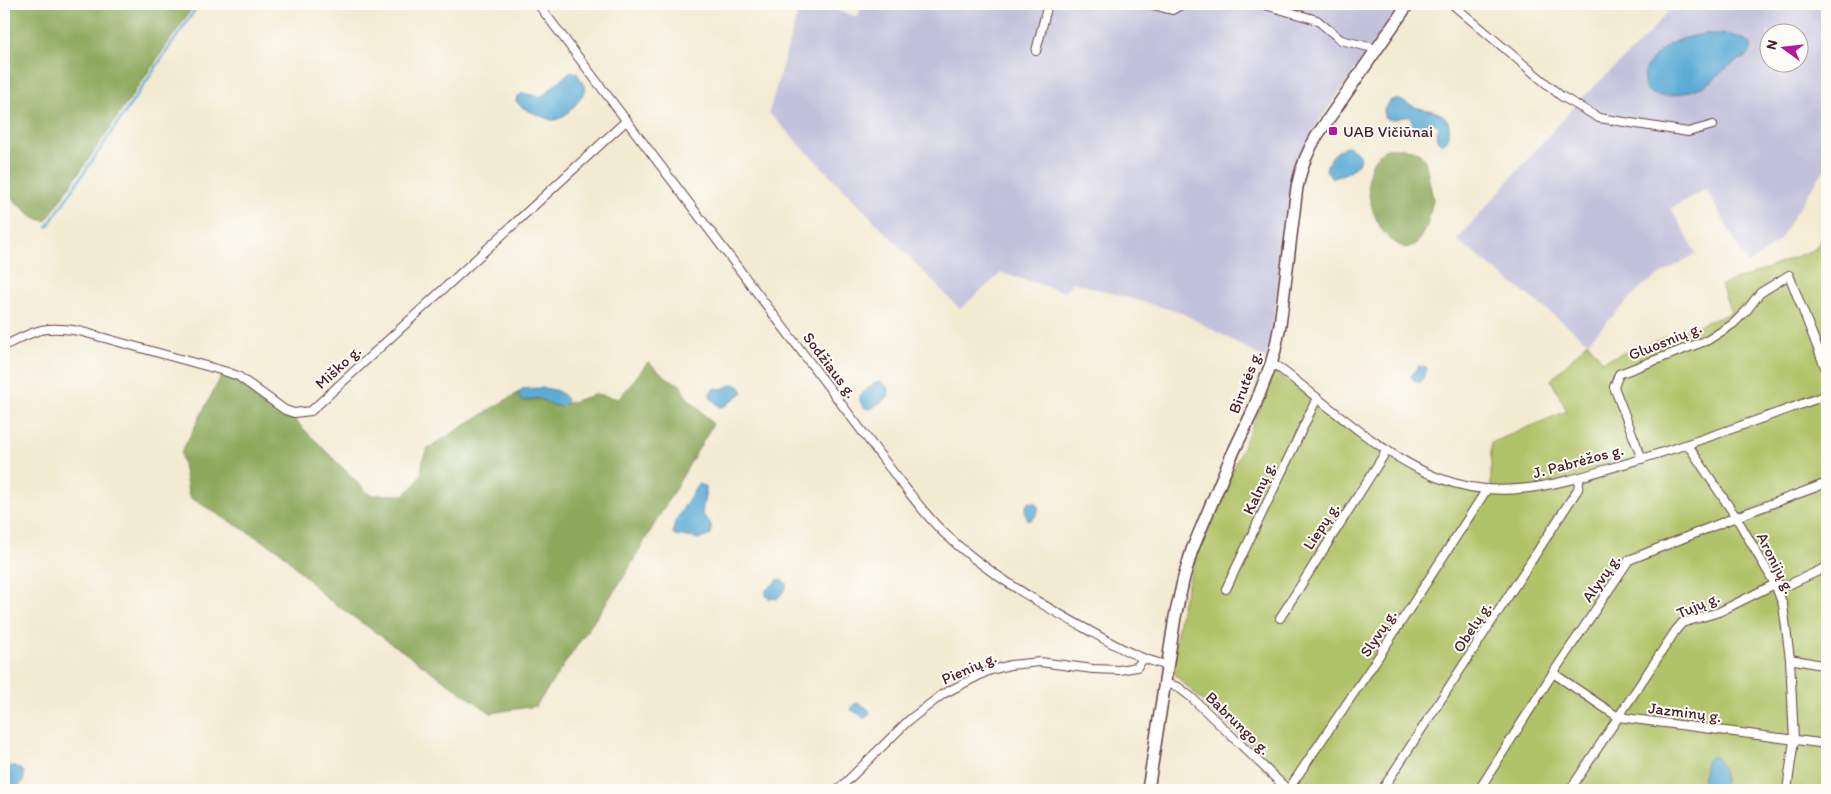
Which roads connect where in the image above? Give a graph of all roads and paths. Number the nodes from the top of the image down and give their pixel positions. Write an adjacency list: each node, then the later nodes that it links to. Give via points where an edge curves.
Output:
1 (538, 4): 10 (street, Sodžiaus g.)
2 (1048, 4): 9 (street)
3 (1150, 4): 4 (street, via 1172,10)
4 (1183, 4)
5 (1262, 4): 8 (street, via 1317,20 1341,40)
6 (1408, 4): 8 (main road, Birutės g.)
7 (1452, 4): 11 (street, via 1560,96 1598,118 1688,132)
8 (1377, 49): 13 (main road, Birutės g., via 1310,146 1301,171 1280,325)
9 (1036, 51)
10 (627, 120): 12 (street, Miško g., via 311,411 294,413 285,410 238,376 224,371 79,331 60,328 36,330); 28 (street, Sodžiaus g., via 941,531 1021,592)
11 (1713, 125)
12 (4, 346)
13 (1271, 364): 16 (street, J. Pabrėžos g.); 30 (main road, Birutės g., via 1192,550 1177,604)
14 (1827, 372): 19 (street, Gluosnių g., via 1789,274 1760,293 1733,324 1708,340 1619,374 1614,387)
15 (1827, 395): 17 (street, J. Pabrėžos g.)
16 (1316, 398): 18 (street, J. Pabrėžos g.); 26 (street, Kalnų g.)
17 (1688, 445): 19 (street, J. Pabrėžos g.); 23 (street, Aronijų g.)
18 (1387, 450): 22 (street, J. Pabrėžos g., via 1437,478); 27 (street, Liepų g.)
19 (1642, 459): 20 (street, J. Pabrėžos g.)
20 (1580, 477): 22 (street, J. Pabrėžos g., via 1549,486); 40 (street, Obelų g., via 1578,490)
21 (1827, 483): 23 (street, Alyvų g.)
22 (1487, 489): 39 (street, Slyvų g.)
23 (1736, 517): 25 (street, Aronijų g.); 32 (street, Alyvų g., via 1629,560)
24 (1827, 567): 25 (street, Tujų g., via 1786,586)
25 (1776, 584): 29 (street, Aronijų g.); 34 (street, Tujų g., via 1719,612 1682,624)
26 (1226, 589)
27 (1280, 618)
28 (1143, 659): 30 (street, Sodžiaus g.); 37 (street, Pienių g., via 1137,666 1119,670 1040,662 988,671 943,694 908,721)
29 (1790, 659): 31 (street); 35 (street, Aronijų g.)
30 (1167, 665): 33 (main road, Birutės g.)
31 (1827, 666)
32 (1553, 673): 34 (street, Jazminų g.); 41 (street, Alyvų g.)
33 (1164, 683): 38 (main road, Birutės g.); 39 (street, Babrungo g., via 1178,687 1191,697)
34 (1618, 717): 35 (street, Jazminų g.); 42 (street, Tujų g.)
35 (1794, 740): 36 (street, Jazminų g.); 43 (street, Aronijų g.)
36 (1827, 744)
37 (838, 790)
38 (1148, 790)
39 (1288, 790)
40 (1382, 790)
41 (1479, 790)
42 (1570, 790)
43 (1787, 790)

